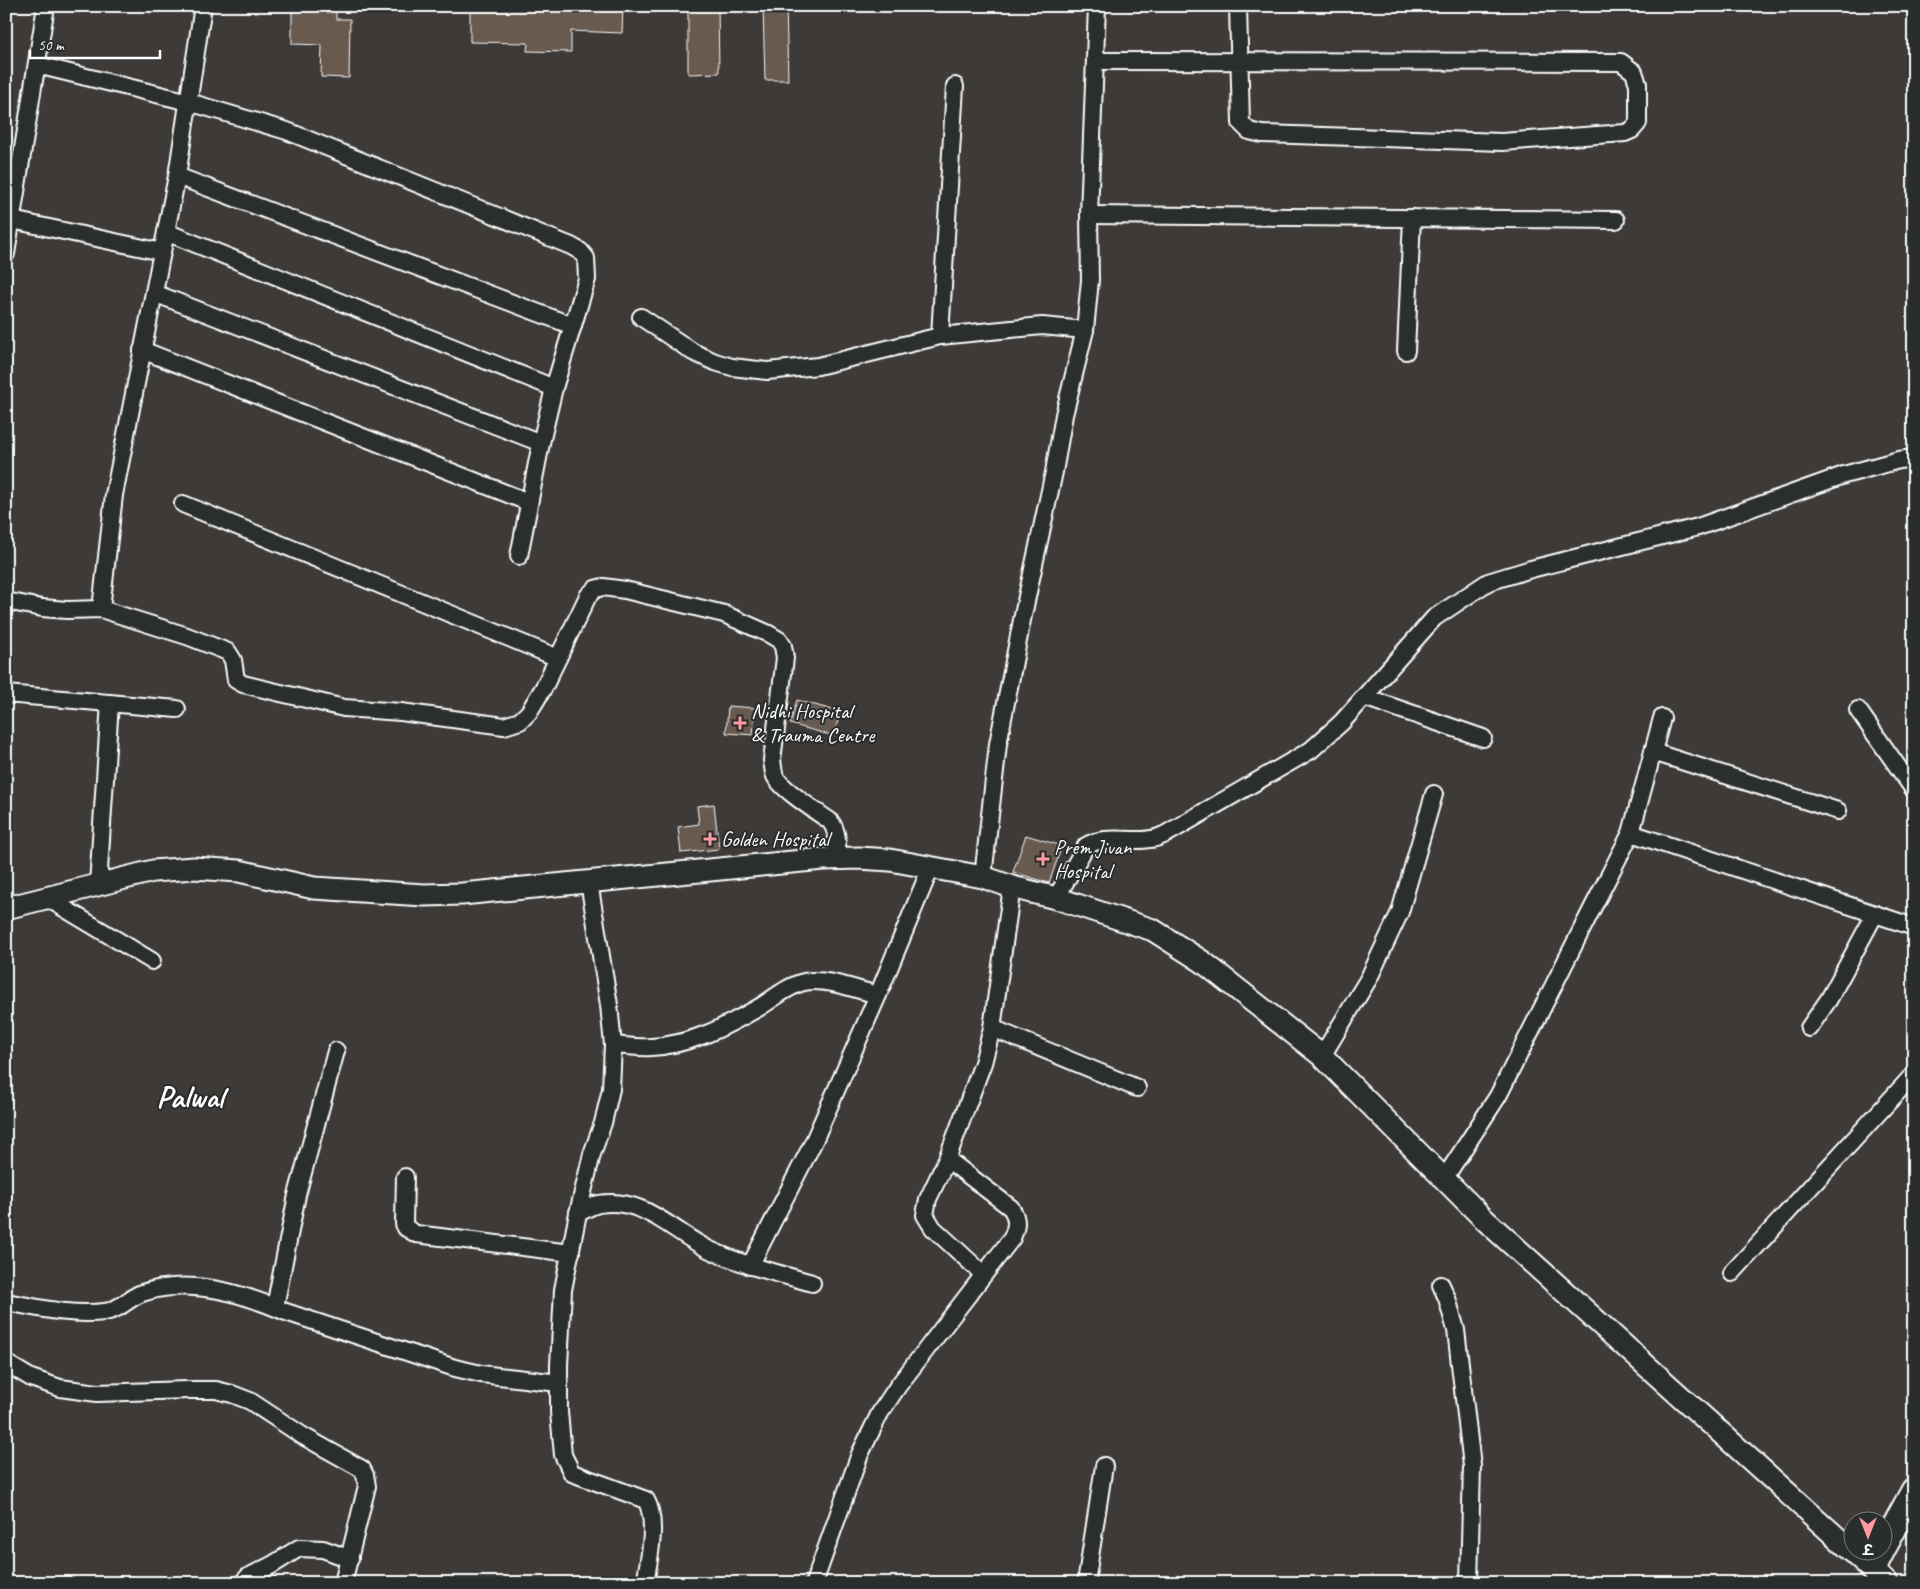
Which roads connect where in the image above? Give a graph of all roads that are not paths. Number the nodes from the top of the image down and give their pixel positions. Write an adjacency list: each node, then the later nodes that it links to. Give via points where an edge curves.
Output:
1 (46, 6): 7 (street)
2 (204, 6): 9 (street)
3 (1097, 6): 5 (street)
4 (1238, 6): 6 (street)
5 (1095, 61): 6 (street); 11 (street)
6 (1239, 62): 6 (street, via 1241,123 1249,131 1262,134 1502,142 1625,132 1638,123 1638,84 1634,72 1622,62)
7 (37, 65): 9 (street); 13 (street)
8 (956, 86): 22 (street)
9 (189, 102): 10 (street); 20 (street, via 288,131 580,251 586,258 587,279)
10 (177, 176): 15 (street); 20 (street)
11 (1089, 215): 12 (street); 21 (street, via 1090,280)
12 (1412, 218): 14 (street); 24 (street)
13 (12, 220): 16 (street); 17 (street)
14 (1616, 220)
15 (166, 232): 16 (street); 25 (street)
16 (162, 252): 18 (street)
17 (6, 254)
18 (154, 293): 23 (street); 26 (street)
19 (641, 317): 22 (street, via 693,352 715,362 768,371 818,366)
20 (573, 326): 25 (street)
21 (1085, 330): 22 (street, via 1042,326); 48 (street, via 1064,415 998,744)
22 (940, 336)
23 (142, 350): 28 (street); 32 (street, via 114,495)
24 (1406, 351)
25 (554, 388): 26 (street)
26 (541, 443): 28 (street)
27 (1914, 458): 35 (street, via 1844,476 1698,527 1488,582 1434,618)
28 (528, 502): 30 (street)
29 (184, 504): 33 (street)
30 (519, 556)
31 (6, 601): 32 (street, via 42,608)
32 (102, 609): 33 (street, via 228,652 233,660 236,680 243,684 344,708 504,726 520,721 529,712)
33 (558, 658): 46 (street, via 588,596 594,589 603,587 724,614 780,640 785,658 773,770 782,785 835,827)
34 (6, 694): 36 (street)
35 (1364, 697): 40 (street); 53 (street, via 1311,750 1166,834 1151,840 1092,842 1086,846)
36 (110, 703): 37 (street); 50 (street)
37 (177, 709)
38 (1858, 710): 42 (street)
39 (1662, 718): 41 (street)
40 (1483, 738)
41 (1653, 752): 44 (street); 45 (street)
42 (1914, 790)
43 (1434, 794): 63 (street, via 1400,912 1369,978)
44 (1838, 811)
45 (1631, 833): 55 (street); 68 (street, via 1498,1096)
46 (837, 858): 47 (main road, via 890,860); 49 (main road)
47 (931, 867): 48 (main road); 58 (street)
48 (982, 878): 51 (main road)
49 (589, 882): 50 (main road, via 424,895 314,888 239,871 194,868 153,871); 61 (street)
50 (98, 885): 52 (main road)
51 (1012, 887): 53 (main road); 59 (street)
52 (47, 898): 54 (main road); 57 (street)
53 (1056, 898): 63 (main road, via 1153,930 1203,962)
54 (6, 908)
55 (1875, 914): 56 (street); 60 (street)
56 (1914, 927)
57 (152, 961)
58 (878, 995): 61 (street, via 815,981 803,982 711,1032 666,1045); 71 (street, via 813,1144)
59 (992, 1028): 65 (street); 66 (street, via 983,1063)
60 (1809, 1028)
61 (613, 1045): 69 (street, via 611,1089)
62 (336, 1051): 77 (street, via 297,1195)
63 (1322, 1056): 68 (main road)
64 (1914, 1074): 72 (street)
65 (1137, 1088)
66 (947, 1159): 73 (street, via 928,1199 925,1215 933,1228); 73 (street, via 1011,1208 1015,1215 1016,1228 1012,1238)
67 (405, 1177): 70 (street, via 404,1224 416,1234)
68 (1444, 1179): 83 (main road, via 1485,1220)
69 (578, 1213): 70 (street); 71 (street, via 598,1204 619,1203 638,1207 708,1249)
70 (570, 1253): 79 (street, via 563,1290)
71 (750, 1266): 74 (street)
72 (1732, 1273)
73 (983, 1274): 87 (street, via 880,1413 860,1454)
74 (812, 1283)
75 (1441, 1285): 89 (street, via 1448,1298 1456,1330 1472,1466)
76 (6, 1302): 77 (street, via 73,1313 107,1312 140,1294 186,1286 241,1295)
77 (275, 1308): 79 (street, via 455,1368)
78 (6, 1363): 82 (street, via 31,1378 60,1388 97,1393 216,1390 250,1401 362,1469 366,1492)
79 (559, 1383): 86 (street, via 563,1455 572,1474 642,1497 651,1508 651,1544)
80 (1104, 1466): 88 (street)
81 (1914, 1490): 83 (highway)
82 (350, 1559): 84 (street, via 323,1549 299,1548); 85 (street)
83 (1881, 1564)
84 (242, 1583)
85 (343, 1583)
86 (645, 1583)
87 (814, 1583)
88 (1086, 1583)
89 (1469, 1583)

